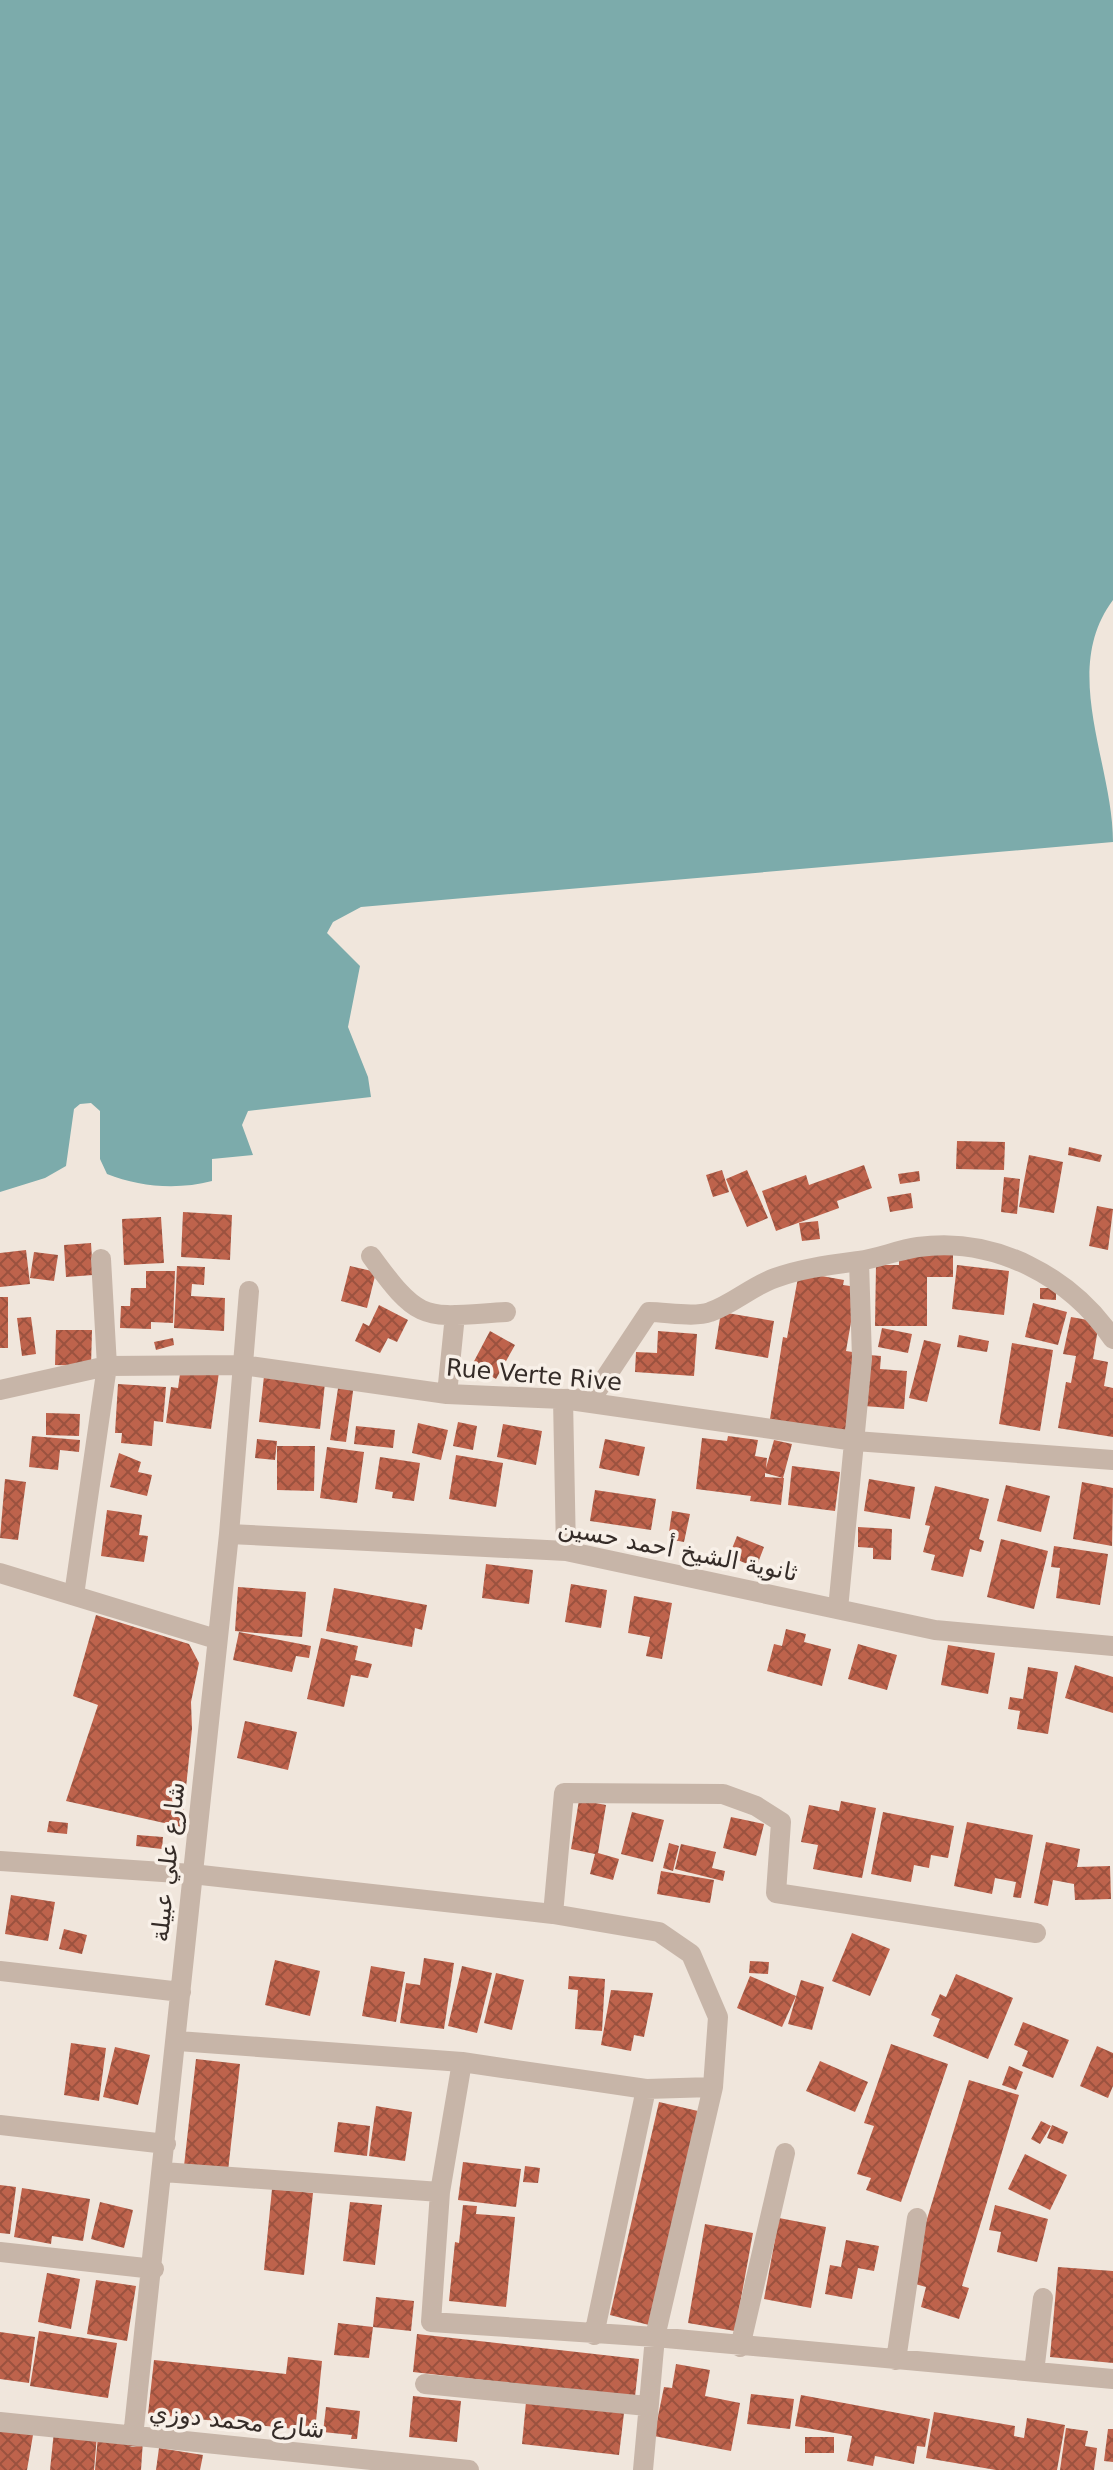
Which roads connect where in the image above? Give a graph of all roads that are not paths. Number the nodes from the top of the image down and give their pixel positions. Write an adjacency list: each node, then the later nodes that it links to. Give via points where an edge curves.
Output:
1 (371, 1256): 7 (street, via 404,1301 436,1316)
2 (101, 1259): 10 (street)
3 (859, 1261): 5 (street, via 920,1247 968,1246 1054,1278); 13 (street, via 815,1265 772,1279 708,1313 649,1312 592,1398); 14 (street, via 862,1359)
4 (249, 1291): 9 (street, شارع علي عبيلة)
5 (1105, 1310): 8 (street)
6 (506, 1312): 7 (street)
7 (455, 1315): 12 (street)
8 (1113, 1339)
9 (242, 1365): 10 (street, Rue Verte Rive); 12 (street, Rue Verte Rive); 16 (street, شارع علي عبيلة)
10 (107, 1366): 11 (street, Rue Verte Rive); 19 (street)
11 (0, 1390)
12 (447, 1394): 13 (street, Rue Verte Rive)
13 (563, 1399): 14 (street, Rue Verte Rive); 17 (street)
14 (855, 1441): 15 (street, Rue Verte Rive); 20 (street)
15 (1113, 1460)
16 (229, 1534): 17 (street, ثانوية الشيخ أحمد حسين); 21 (street, شارع علي عبيلة)
17 (566, 1551): 20 (street, ثانوية الشيخ أحمد حسين)
18 (0, 1573): 19 (street)
19 (74, 1595): 21 (street)
20 (838, 1609): 22 (street, ثانوية الشيخ أحمد حسين, via 935,1630)
21 (216, 1639): 24 (street, شارع علي عبيلة)
22 (1113, 1646)
23 (0, 1861): 24 (street)
24 (192, 1874): 25 (street); 28 (street, شارع علي عبيلة)
25 (553, 1914): 26 (street, via 564,1793 723,1794 781,1822 776,1893); 31 (street, via 659,1932 691,1954 718,2017)
26 (1036, 1933)
27 (0, 1971): 28 (street)
28 (181, 1992): 29 (street, شارع علي عبيلة)
29 (178, 2041): 30 (street); 34 (street, شارع علي عبيلة)
30 (462, 2062): 32 (street); 37 (street)
31 (713, 2087): 32 (street); 43 (street)
32 (646, 2089): 42 (street)
33 (0, 2125): 34 (street)
34 (166, 2144): 36 (street, شارع علي عبيلة)
35 (785, 2153): 44 (street)
36 (163, 2172): 37 (street); 40 (street, شارع علي عبيلة)
37 (440, 2192): 42 (street, via 431,2322)
38 (917, 2218): 45 (street)
39 (0, 2252): 40 (street)
40 (154, 2269): 51 (street, شارع علي عبيلة)
41 (1043, 2298): 46 (street)
42 (594, 2335): 43 (street)
43 (655, 2337): 44 (street); 49 (street)
44 (740, 2347): 45 (street)
45 (896, 2360): 46 (street)
46 (1034, 2372): 47 (street)
47 (1113, 2379)
48 (425, 2384): 49 (street)
49 (647, 2406): 54 (street)
50 (0, 2422): 51 (street, شارع محمد دوزي)
51 (133, 2437): 52 (street, شارع محمد دوزي)
52 (459, 2470): 53 (street, شارع محمد دوزي)
53 (469, 2470)
54 (643, 2470)

